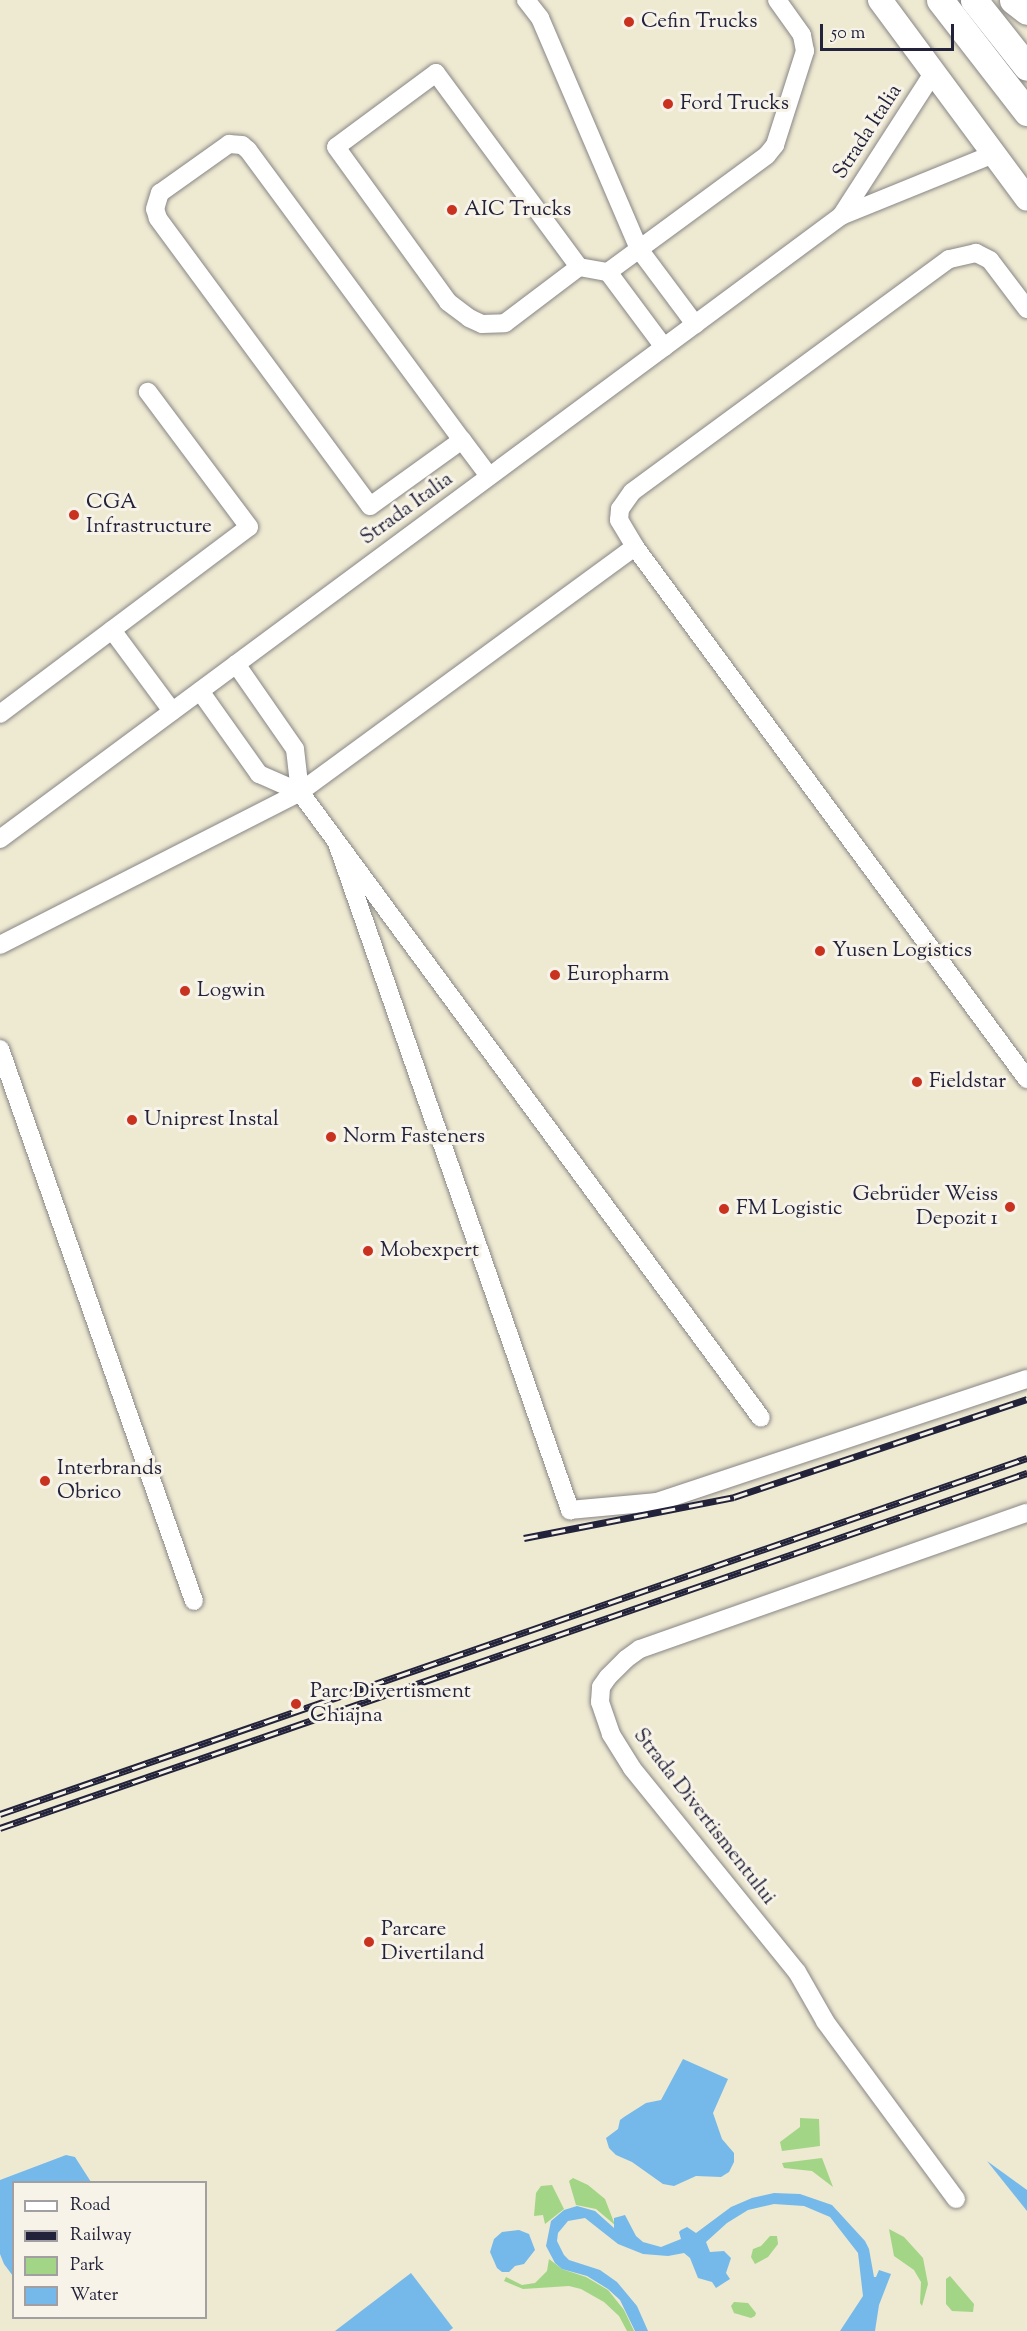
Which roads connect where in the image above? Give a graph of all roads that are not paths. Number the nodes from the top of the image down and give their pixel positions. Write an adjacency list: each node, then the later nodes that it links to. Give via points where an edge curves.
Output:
1 (526, 0): 14 (street, via 540,18)
2 (777, 0): 14 (street, via 802,35 805,51 775,145 767,155)
3 (880, 0): 9 (main road)
4 (940, 0): 10 (highway)
5 (974, 0): 8 (highway)
6 (1013, 0): 7 (highway)
7 (1027, 10)
8 (1027, 67)
9 (933, 73): 11 (main road); 13 (street, Strada Italia)
10 (1027, 112)
11 (994, 154): 12 (main road); 13 (street, Strada Italia)
12 (1027, 199)
13 (841, 216): 18 (street, Strada Italia)
14 (639, 249): 16 (street); 18 (street)
15 (579, 267): 15 (street, via 505,323 482,324 469,318 448,302 336,147 435,73); 16 (street)
16 (608, 272): 19 (street)
17 (1027, 309): 23 (street, via 990,260 976,253 949,259 632,492 620,509 619,520)
18 (695, 324): 19 (street, Strada Italia)
19 (664, 347): 22 (street, Strada Italia)
20 (148, 392): 24 (street, via 249,527)
21 (462, 440): 21 (street, via 370,506 158,218 155,209 160,193 229,144 242,145); 22 (street)
22 (489, 476): 25 (street, Strada Italia)
23 (635, 547): 29 (street); 34 (street)
24 (112, 630): 27 (street); 28 (street)
25 (236, 664): 26 (street, Strada Italia); 29 (street, via 295,748)
26 (200, 691): 27 (street, Strada Italia); 29 (street, via 260,774)
27 (172, 711): 30 (street, Strada Italia)
28 (0, 714)
29 (300, 792): 31 (street); 32 (street)
30 (0, 839)
31 (337, 843): 35 (street, via 570,1510 657,1502); 36 (street)
32 (0, 945)
33 (0, 1049): 38 (street)
34 (1027, 1079)
35 (1027, 1379)
36 (761, 1418)
37 (1027, 1513): 39 (street, Strada Divertismentului, via 640,1649 608,1677 600,1702 611,1734 632,1768 797,1972 825,2021)
38 (194, 1601)
39 (956, 2199)

